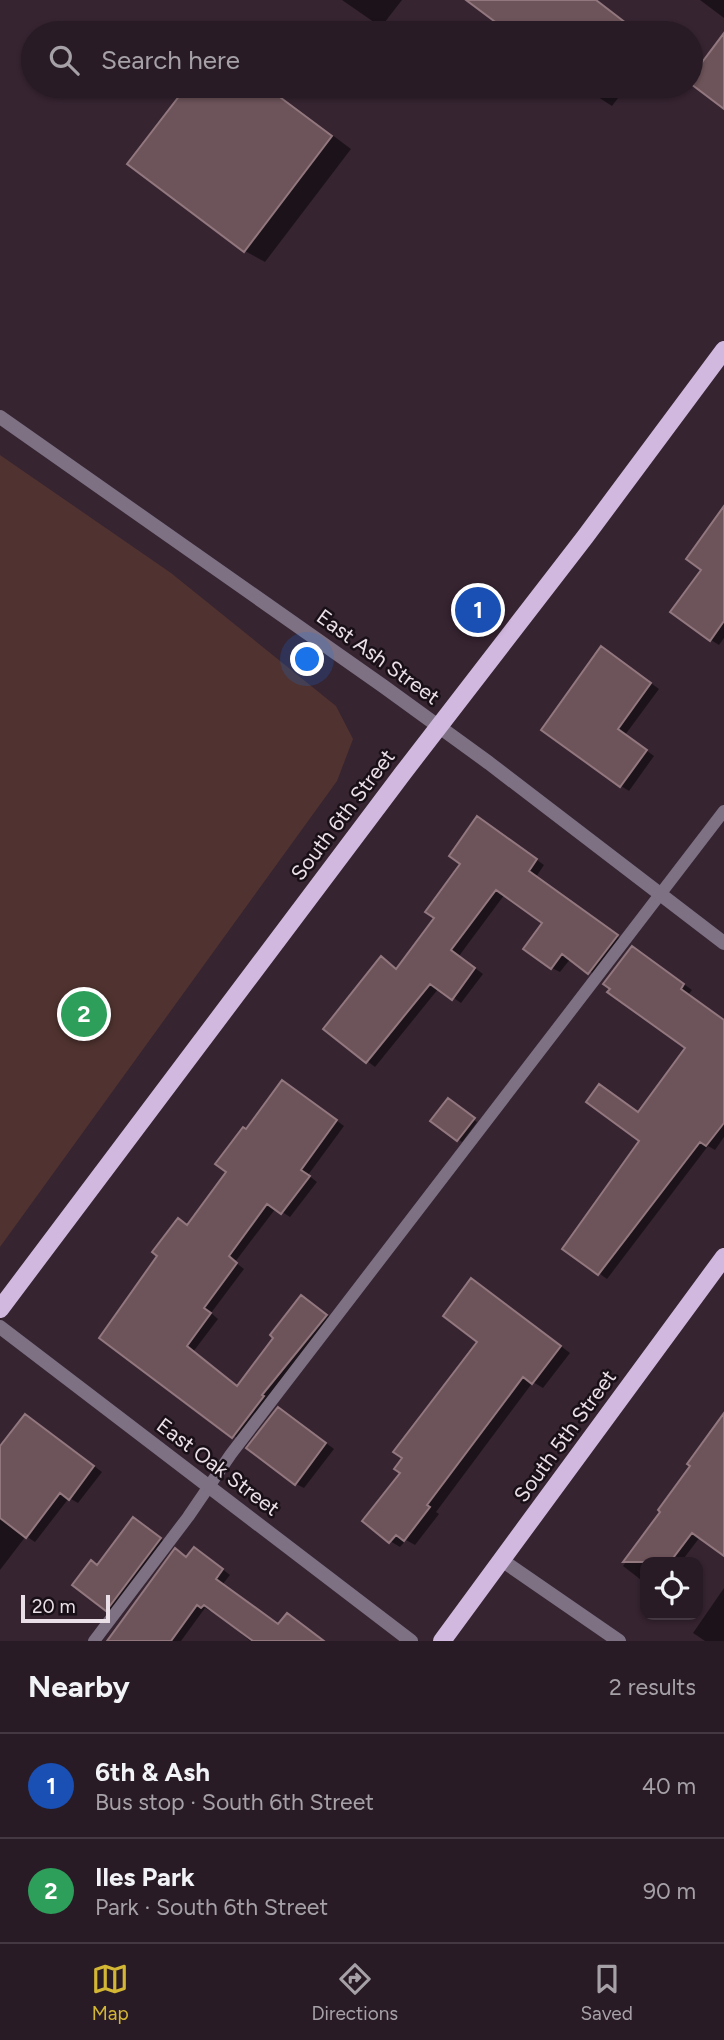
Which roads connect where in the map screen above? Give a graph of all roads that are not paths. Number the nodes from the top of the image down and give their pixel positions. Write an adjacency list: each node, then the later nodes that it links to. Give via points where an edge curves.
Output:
1 (724, 350): 3 (main road, South 6th Street)
2 (0, 417): 3 (street, East Ash Street)
3 (439, 727): 5 (street, East Ash Street); 8 (main road, South 6th Street)
4 (724, 811): 5 (lane)
5 (659, 893): 6 (street, East Ash Street); 10 (lane)
6 (724, 943)
7 (724, 1257): 11 (main road, South 5th Street)
8 (0, 1309)
9 (0, 1327): 10 (street, East Oak Street)
10 (208, 1485): 12 (lane); 13 (street, East Oak Street)
11 (503, 1561): 14 (main road, South 5th Street); 15 (street)
12 (94, 1641)
13 (411, 1641)
14 (442, 1641)
15 (619, 1641)

